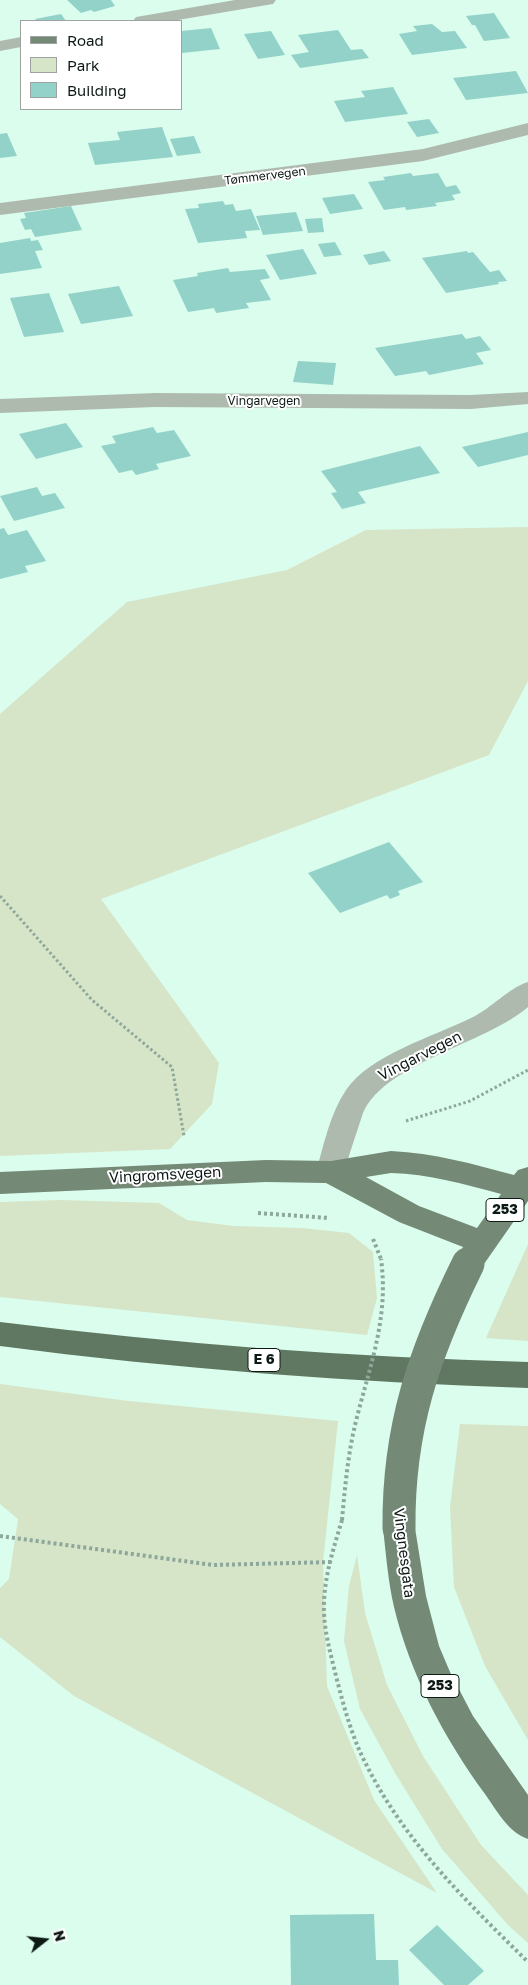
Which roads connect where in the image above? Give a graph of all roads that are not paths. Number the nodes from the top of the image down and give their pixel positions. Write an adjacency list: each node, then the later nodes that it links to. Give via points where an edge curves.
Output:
1 (267, 0): 2 (street)
2 (148, 20)
3 (20, 42): 4 (street)
4 (0, 46)
5 (528, 129): 6 (street, Tømmervegen, via 423,155)
6 (0, 210)
7 (528, 398): 8 (street, Vingarvegen, via 471,402 155,400)
8 (0, 406)
9 (528, 992): 10 (street, Vingarvegen, via 498,1016 370,1082 357,1096 350,1111)
10 (331, 1172): 11 (main road, Vingromsvegen, via 266,1170); 12 (main road, Vingromsvegen, via 391,1162 417,1163); 13 (main road, Vingromsvegen)
11 (0, 1183)
12 (524, 1183): 13 (main road, 253)
13 (475, 1253): 16 (main road, Vingnesgata / 253, bridge, via 445,1307 413,1400 402,1444 398,1482 399,1528 414,1620 432,1669 455,1718 488,1772)
14 (0, 1334): 15 (highway, E 6, via 87,1345 381,1370)
15 (528, 1376)
16 (528, 1823)

